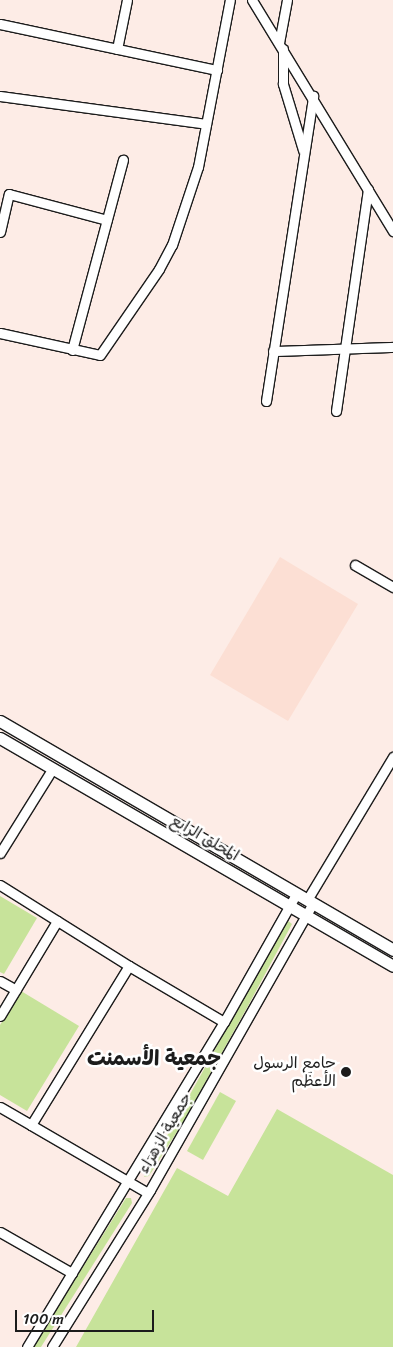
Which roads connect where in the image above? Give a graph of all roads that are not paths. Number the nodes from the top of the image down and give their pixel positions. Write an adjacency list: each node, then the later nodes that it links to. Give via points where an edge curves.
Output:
1 (127, 0): 7 (street)
2 (230, 0): 8 (street)
3 (252, 0): 6 (street)
4 (287, 0): 6 (street)
5 (0, 24): 7 (street)
6 (281, 46): 10 (street); 12 (street, via 282,84)
7 (117, 49): 8 (street)
8 (217, 70): 11 (street)
9 (0, 96): 11 (street)
10 (313, 96): 12 (street); 14 (street)
11 (206, 124): 20 (street, via 195,176 172,245 159,269 100,355)
12 (304, 152): 22 (street)
13 (123, 160): 15 (street)
14 (368, 189): 17 (street); 21 (street)
15 (107, 220): 16 (street, via 9,194); 20 (street)
16 (1, 227)
17 (393, 231)
18 (0, 333): 20 (street)
19 (393, 347): 21 (street)
20 (72, 350)
21 (346, 350): 22 (street); 24 (street)
22 (273, 351): 23 (street)
23 (266, 401)
24 (336, 411)
25 (355, 565): 26 (street)
26 (393, 588)
27 (0, 721): 33 (main road)
28 (0, 738): 30 (main road, المحلق الرابع)
29 (393, 757): 34 (street, جمعية الزهراء)
30 (53, 768): 31 (street); 35 (main road, المحلق الرابع)
31 (0, 853)
32 (0, 885): 37 (street)
33 (296, 894): 34 (main road); 35 (street, جمعية الزهراء)
34 (310, 901): 36 (street, جمعية الزهراء); 38 (main road)
35 (288, 905): 36 (main road, المحلق الرابع); 44 (street, جمعية الزهراء)
36 (306, 916): 40 (main road, المحلق الرابع); 48 (street, جمعية الزهراء)
37 (58, 921): 39 (street); 42 (street)
38 (393, 950)
39 (129, 966): 44 (street); 46 (street)
40 (393, 966)
41 (0, 981): 42 (street)
42 (16, 990): 43 (street)
43 (0, 1016)
44 (224, 1022): 47 (street, جمعية الزهراء)
45 (0, 1107): 46 (street)
46 (31, 1125): 47 (street)
47 (128, 1180): 48 (street); 50 (street, جمعية الزهراء)
48 (148, 1193): 52 (street, جمعية الزهراء)
49 (0, 1232): 50 (street)
50 (72, 1273): 51 (street, جمعية الزهراء)
51 (27, 1347)
52 (52, 1347)

